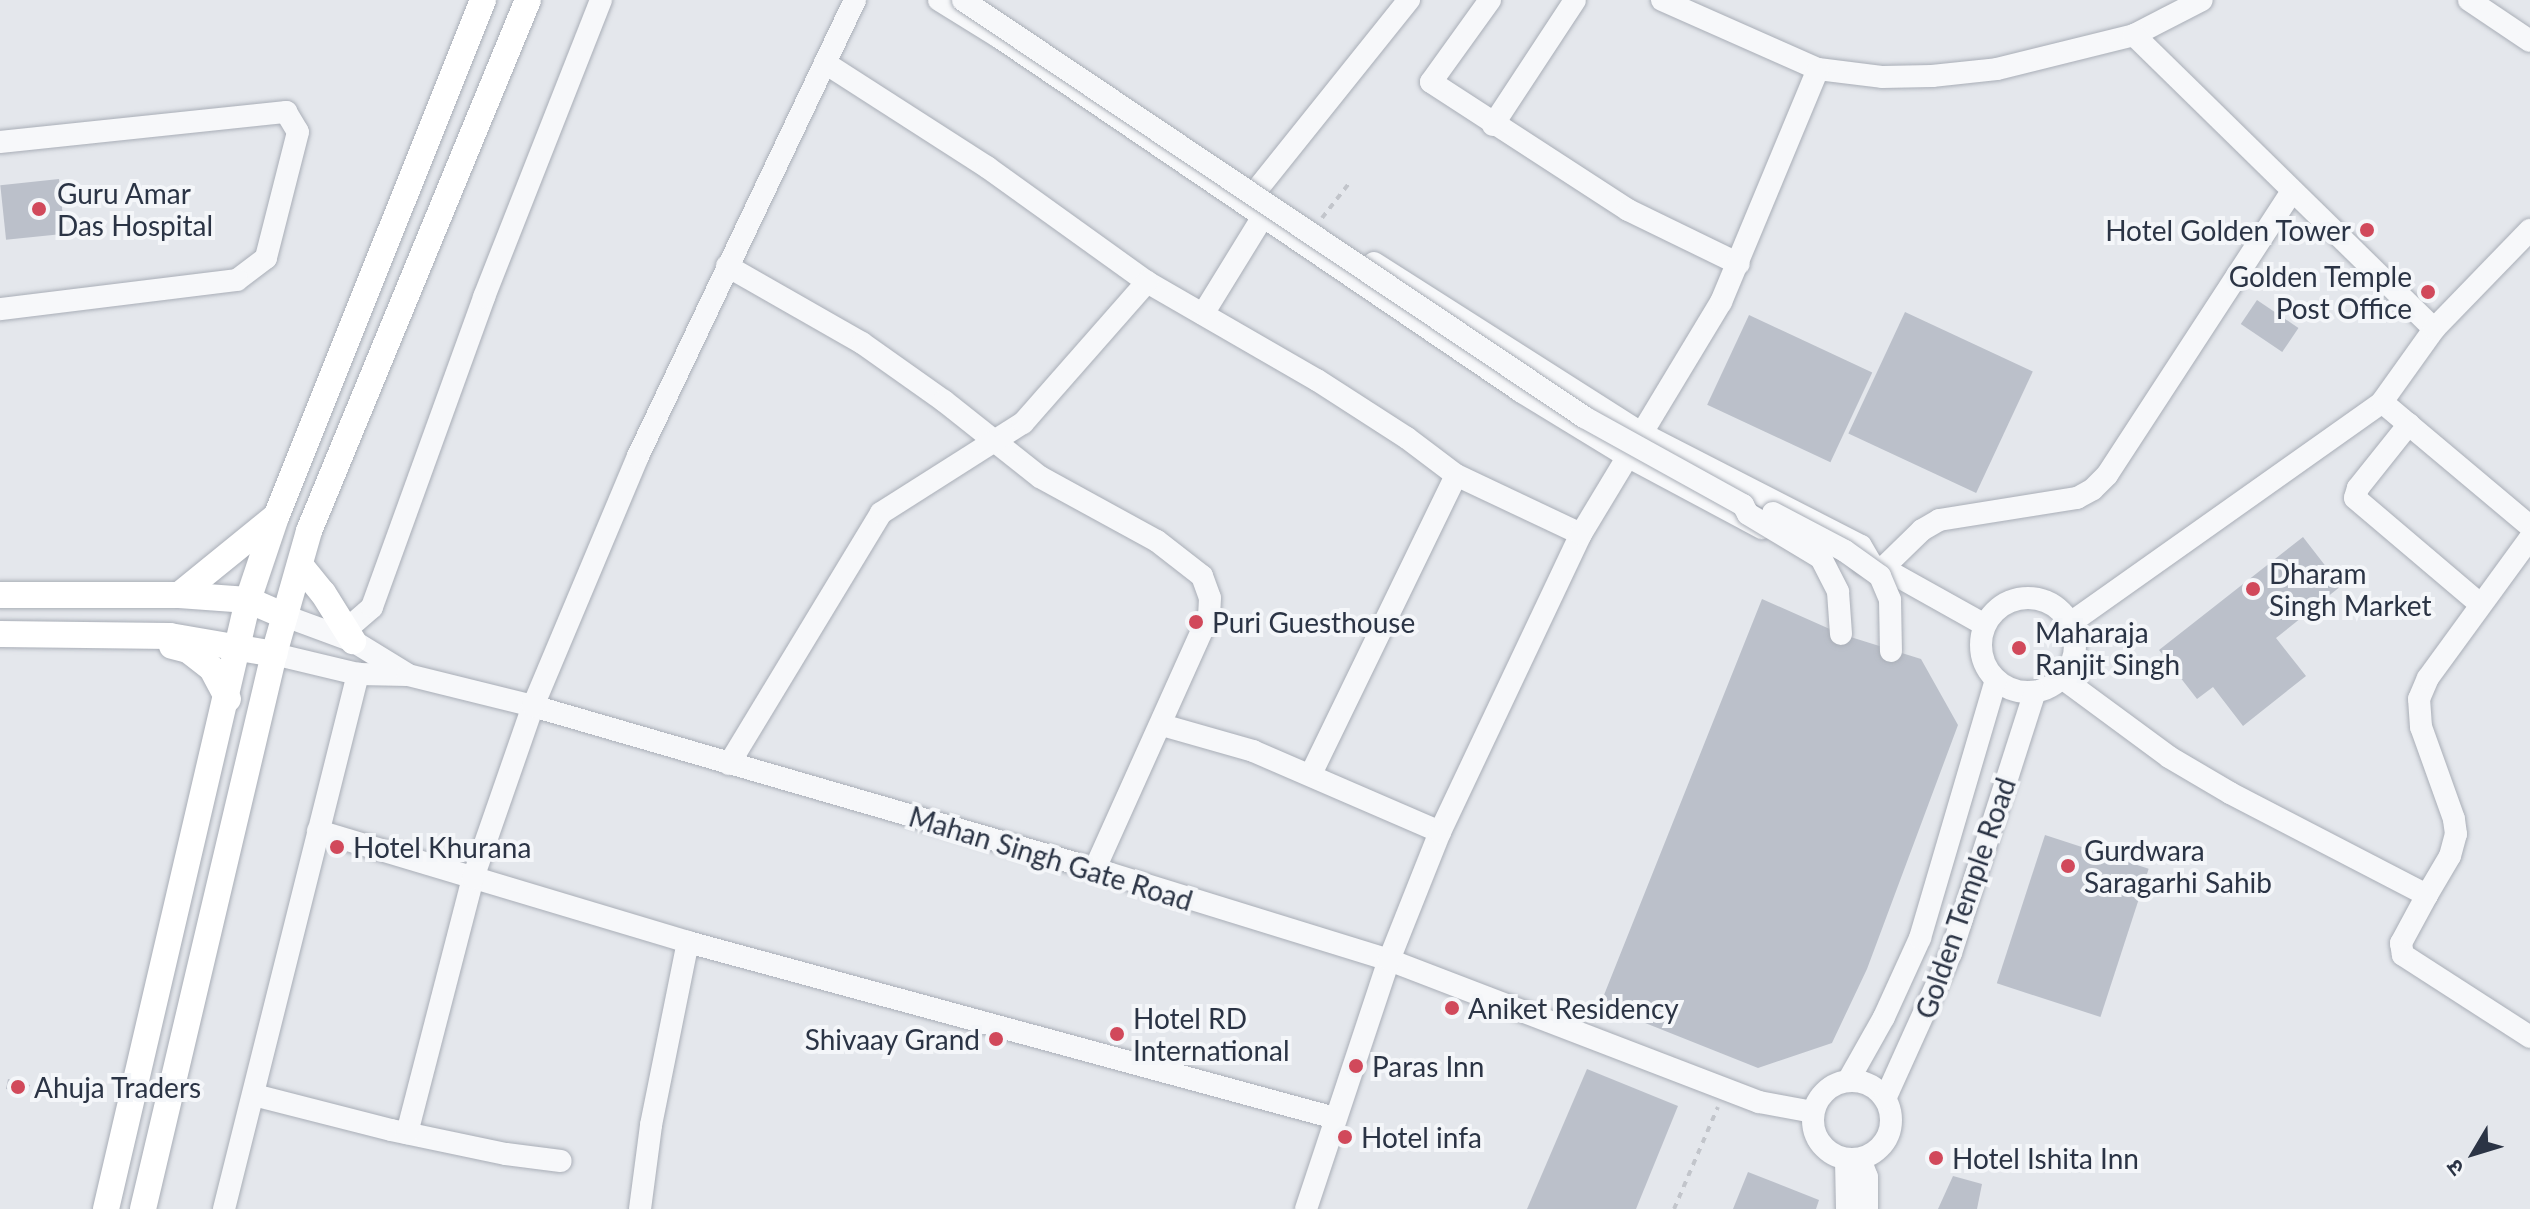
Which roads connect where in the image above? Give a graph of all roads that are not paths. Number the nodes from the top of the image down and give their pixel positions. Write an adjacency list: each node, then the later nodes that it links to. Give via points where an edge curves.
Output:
1 (483, 0): 37 (main road)
2 (528, 0): 41 (main road, via 309,531)
3 (601, 0): 52 (street, via 484,297 372,607)
4 (855, 0): 16 (street)
5 (939, 0): 22 (street)
6 (963, 0): 36 (street, bridge, via 1584,417)
7 (980, 0): 20 (street)
8 (1409, 0): 20 (street)
9 (1490, 0): 18 (street, via 1431,82)
10 (1575, 0): 18 (street)
11 (1662, 0): 17 (street)
12 (2202, 0): 14 (street)
13 (2469, 0): 15 (street)
14 (2134, 35): 17 (street, via 1997,69 1945,75 1882,77); 21 (street)
15 (2530, 41)
16 (825, 63): 25 (street); 26 (street, via 987,167)
17 (1818, 69): 24 (street)
18 (1493, 125): 24 (street, via 1628,210)
19 (0, 142): 27 (street, via 286,112 298,132 266,258 237,280)
20 (1259, 187): 32 (street)
21 (2292, 191): 29 (street); 42 (street, via 2093,489 2077,498 1939,520)
22 (1262, 218): 28 (street); 34 (street)
23 (2530, 230): 29 (street)
24 (1739, 264): 32 (street)
25 (727, 266): 33 (street, via 862,343); 63 (street, via 604,531)
26 (1147, 282): 28 (street); 33 (street, via 1023,423)
27 (0, 309)
28 (1203, 314): 35 (street, via 1394,430)
29 (2434, 329): 30 (street)
30 (2382, 402): 31 (street); 48 (street)
31 (2409, 424): 38 (street); 46 (street, via 2355,498)
32 (1641, 433): 34 (street); 42 (street, via 1861,546)
33 (994, 443): 64 (street, via 1040,477 1157,541 1202,576 1209,615); 65 (street, via 881,513)
34 (1627, 456): 39 (street); 42 (street, via 1749,523 1851,563)
35 (1456, 475): 39 (street); 66 (street)
36 (1743, 505): 51 (street, bridge, via 1748,514 1821,558 1838,592); 55 (street, bridge, via 1755,504 1845,551 1880,576 1890,600)
37 (276, 517): 44 (main road); 45 (main road)
38 (2530, 526)
39 (1581, 534): 68 (street)
40 (2530, 538): 46 (street)
41 (300, 565): 47 (main road); 52 (main road)
42 (1877, 565): 49 (street)
43 (0, 595): 44 (main road)
44 (179, 595): 45 (main road)
45 (248, 600): 47 (main road); 54 (main road)
46 (2480, 604): 71 (street, via 2419,699 2421,727 2456,834 2450,856)
47 (285, 616): 52 (street); 56 (main road)
48 (2069, 624): 49 (street, via 2048,603 2019,599 2005,604); 59 (street, via 2075,651)
49 (1985, 625): 60 (street, via 1981,654)
50 (0, 634): 53 (main road)
51 (1841, 634)
52 (350, 635): 58 (street)
53 (138, 636): 54 (main road, via 170,636); 62 (main road, via 188,650 212,669)
54 (239, 649): 56 (main road); 62 (main road)
55 (1891, 651)
56 (274, 654): 57 (street, Mahan Singh Gate Road); 84 (main road)
57 (358, 674): 58 (street, Mahan Singh Gate Road); 67 (street)
58 (408, 675): 63 (street, Mahan Singh Gate Road)
59 (2062, 678): 61 (street); 71 (street, via 2193,772)
60 (1996, 680): 61 (street, via 2014,690); 75 (street, Golden Temple Road, via 1920,938)
61 (2035, 692): 77 (street, Golden Temple Road, via 1951,953)
62 (228, 699): 83 (main road)
63 (533, 706): 65 (street, Mahan Singh Gate Road); 70 (street)
64 (1162, 725): 66 (street); 69 (street)
65 (729, 764): 69 (street, Mahan Singh Gate Road)
66 (1311, 774): 68 (street)
67 (318, 831): 70 (street); 76 (street)
68 (1440, 832): 73 (street)
69 (1095, 869): 73 (street, Mahan Singh Gate Road)
70 (473, 878): 72 (street); 80 (street)
71 (2427, 895): 74 (street, via 2401,943 2403,955)
72 (688, 942): 79 (street); 86 (street, via 651,1125)
73 (1389, 960): 78 (street, Mahan Singh Gate Road, via 1759,1102); 79 (street)
74 (2530, 1037)
75 (1848, 1081): 77 (street, via 1869,1085); 78 (street, via 1826,1090)
76 (254, 1095): 80 (street); 85 (street)
77 (1885, 1099): 81 (street, via 1888,1136 1881,1147)
78 (1813, 1112): 81 (street, via 1823,1148)
79 (1335, 1118): 87 (street)
80 (407, 1133): 82 (street)
81 (1853, 1160): 88 (street); 89 (street, via 1867,1177)
82 (561, 1161)
83 (106, 1209)
84 (143, 1209)
85 (224, 1209)
86 (640, 1209)
87 (1306, 1209)
88 (1847, 1209)
89 (1867, 1209)

